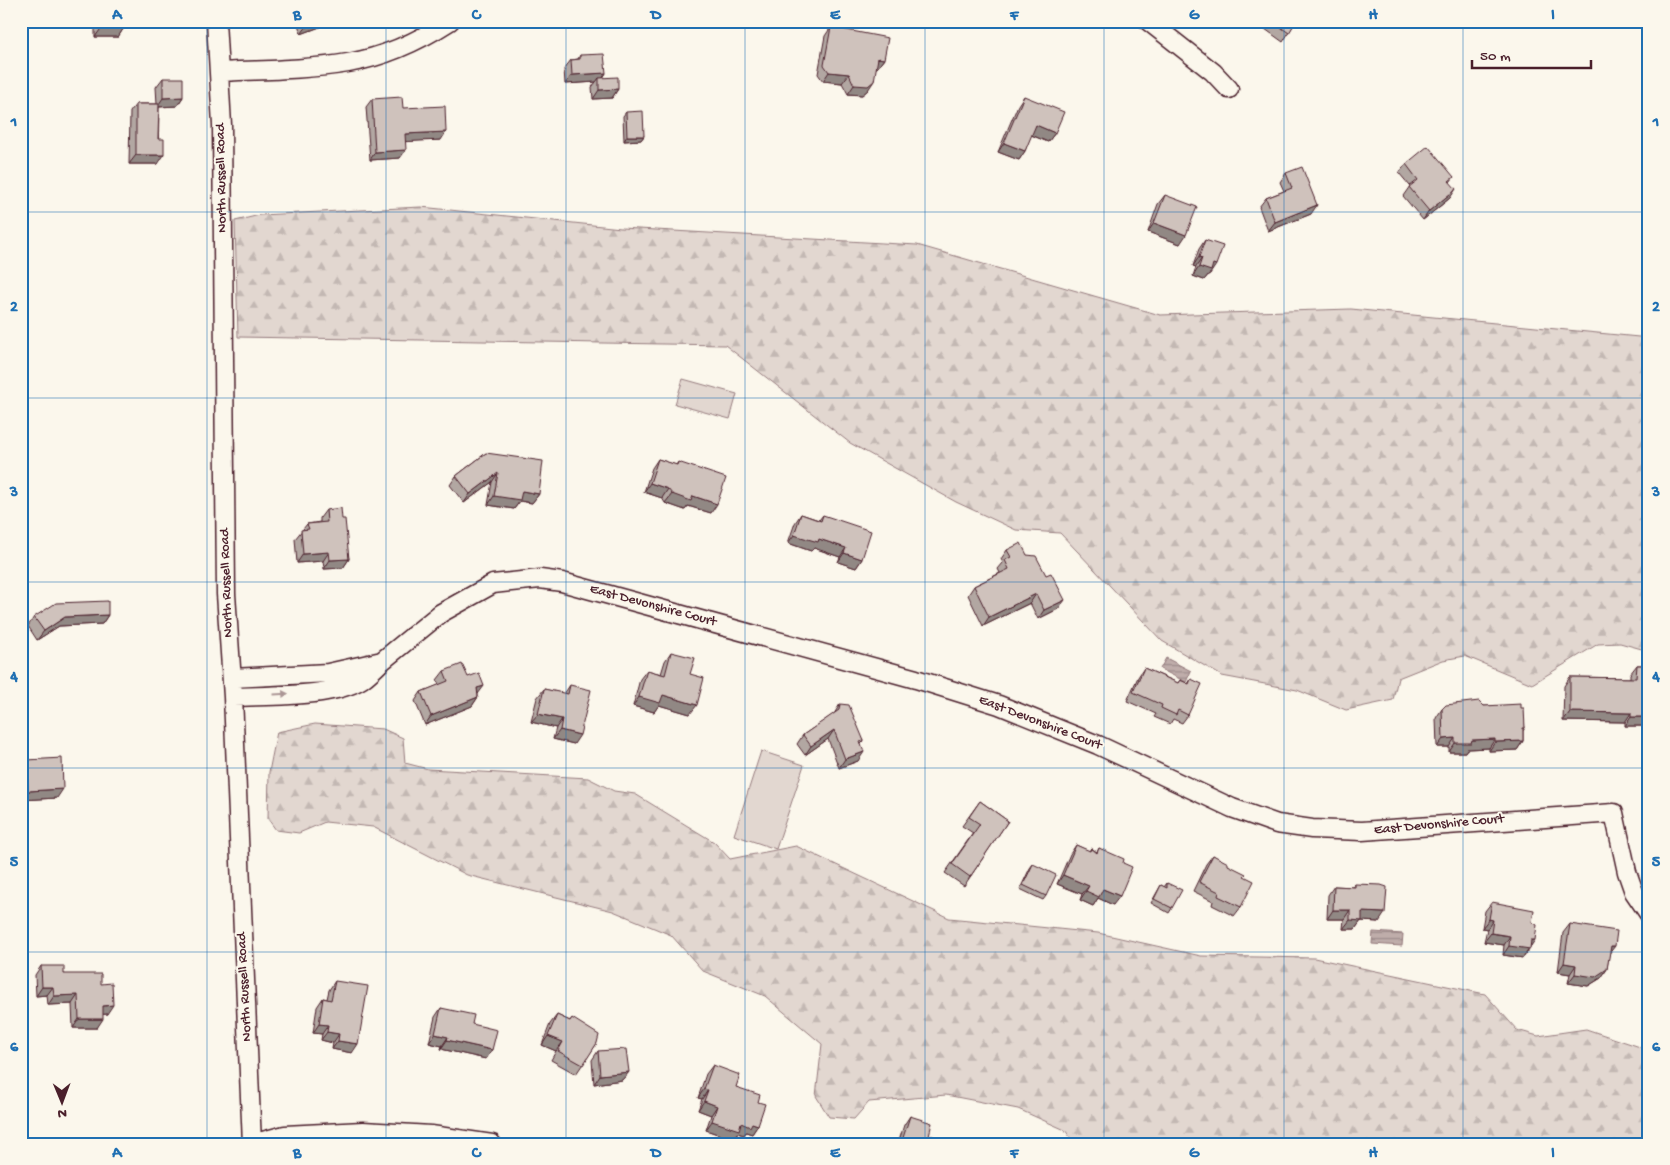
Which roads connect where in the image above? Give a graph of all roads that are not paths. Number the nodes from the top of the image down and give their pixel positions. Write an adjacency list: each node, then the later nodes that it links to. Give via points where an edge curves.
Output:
1 (216, 21): 4 (street, North Russell Road)
2 (450, 21): 4 (street, via 386,53 349,63)
3 (1148, 21): 5 (street, via 1185,48)
4 (219, 72): 7 (street, North Russell Road, via 224,512)
5 (1230, 88)
6 (382, 661): 7 (street, East Devonshire Court, via 328,673); 8 (street, East Devonshire Court, one-way to 6, via 312,693 342,688 362,679); 9 (street, East Devonshire Court, via 441,613 492,584 540,579 562,582 991,702 1098,745 1232,808 1277,824 1362,831 1614,813 1627,872 1634,892)
7 (232, 678): 8 (street, North Russell Road)
8 (233, 697): 10 (street, North Russell Road)
9 (1649, 914)
10 (252, 1144): 11 (street, via 285,1135 363,1131 431,1135)
11 (492, 1144)

